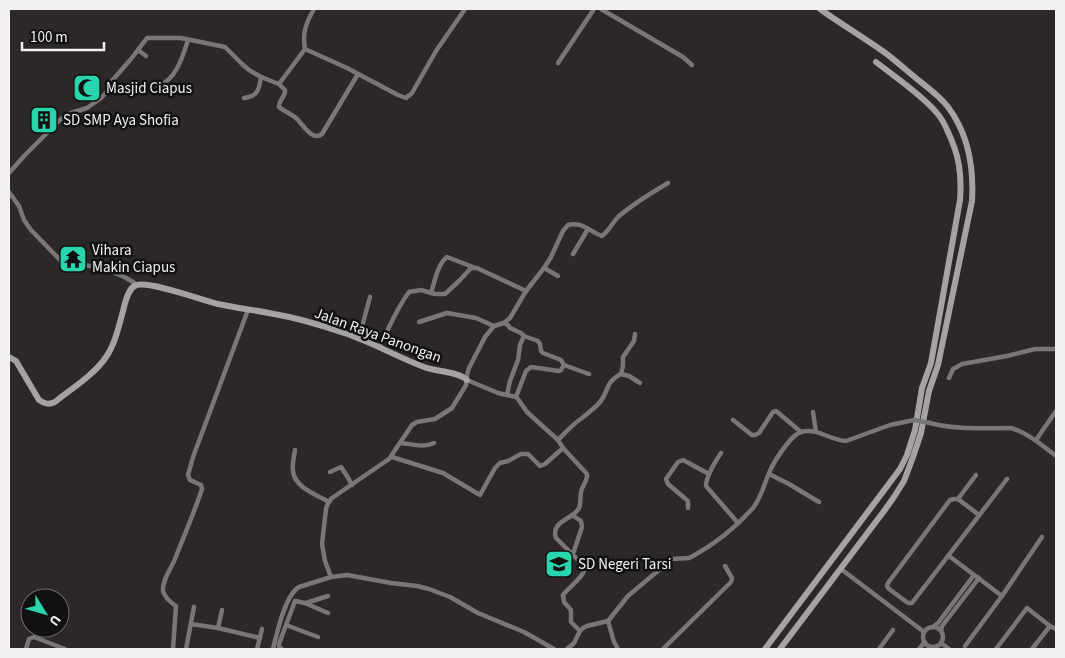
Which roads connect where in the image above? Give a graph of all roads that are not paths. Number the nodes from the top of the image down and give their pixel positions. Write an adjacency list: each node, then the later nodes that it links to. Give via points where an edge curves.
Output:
1 (314, 9): 7 (street, via 303,34)
2 (465, 9): 13 (street, via 408,97)
3 (594, 9): 11 (street)
4 (601, 9): 12 (street)
5 (820, 9): 17 (street)
6 (188, 40): 8 (street, via 147,38); 14 (street, via 225,47); 16 (street, via 171,77)
7 (305, 48): 13 (street); 15 (street)
8 (138, 50): 9 (street); 21 (street, via 101,98 87,108 63,117)
9 (146, 56)
10 (876, 62): 20 (street)
11 (558, 64)
12 (692, 65)
13 (358, 74): 15 (street, via 318,136 279,107 286,92)
14 (261, 77): 15 (street); 19 (street, via 256,94)
15 (278, 84)
16 (158, 86)
17 (930, 89): 18 (street); 20 (street)
18 (936, 94): 20 (street); 83 (street, via 956,120 969,152 972,202 938,365 913,457 894,497)
19 (244, 98)
20 (926, 102): 81 (street, via 937,113 952,140 961,186 931,363 922,388 915,430 900,469)
21 (9, 173)
22 (668, 183): 24 (street, via 617,218 602,236)
23 (9, 192): 29 (street, via 31,230 66,266 96,268)
24 (588, 229): 25 (street); 27 (street, via 578,224 568,225)
25 (574, 254)
26 (473, 267): 30 (street); 31 (street, via 447,292); 31 (street, via 447,257 439,268)
27 (544, 268): 28 (street); 30 (street)
28 (558, 276)
29 (137, 284): 33 (street, Jalan Raya Panongan); 42 (street, via 129,293 107,356 55,402 49,404 39,400 16,362)
30 (526, 291): 35 (street)
31 (431, 293): 40 (street, via 421,290 409,292)
32 (370, 297): 39 (street)
33 (248, 310): 39 (street, Jalan Raya Panongan, via 293,318); 112 (street, via 193,457 188,475 202,489 163,587 167,598 176,606)
34 (419, 322): 36 (street, via 446,312 476,318)
35 (504, 323): 36 (street); 38 (street)
36 (494, 326): 47 (street, via 471,364)
37 (635, 334): 45 (street, via 623,357)
38 (524, 336): 43 (street, via 538,341 543,353 561,360); 49 (street)
39 (359, 338): 40 (street, Jalan Raya Panongan)
40 (378, 347): 47 (street, Jalan Raya Panongan)
41 (1056, 349): 46 (street, via 1035,349 962,364 953,369)
42 (9, 357)
43 (564, 365): 44 (street); 50 (street, via 558,371 528,368)
44 (589, 374)
45 (621, 374): 48 (street); 56 (street, via 610,382 594,409)
46 (949, 378)
47 (467, 380): 49 (street, Jalan Raya Panongan); 58 (street, via 464,390 449,410 435,419 412,425)
48 (640, 383)
49 (507, 395): 50 (street, Jalan Raya Panongan)
50 (516, 397): 56 (street, via 527,412)
51 (813, 412): 55 (street)
52 (1056, 412): 57 (street)
53 (733, 420): 54 (street, via 755,436 776,411)
54 (801, 432): 55 (street); 67 (street, via 786,445)
55 (816, 432): 57 (street, bridge, via 846,441 914,420 957,428 1011,428)
56 (558, 440): 60 (street)
57 (1036, 440): 63 (street)
58 (401, 443): 59 (street, via 426,446); 64 (street)
59 (434, 443)
60 (563, 448): 64 (street, via 540,466 528,454 500,463 480,495 443,473); 75 (street, via 588,478 581,492 579,508)
61 (295, 450): 72 (street, via 292,470 295,479)
62 (721, 453): 66 (street)
63 (1056, 456)
64 (392, 457): 70 (street)
65 (330, 472): 70 (street, via 341,468)
66 (710, 474): 74 (street, via 683,460 666,479 688,501); 77 (street, via 706,486)
67 (769, 474): 73 (street); 77 (street, via 758,501)
68 (976, 474): 71 (street)
69 (1007, 480): 76 (street)
70 (352, 485): 72 (street)
71 (958, 499): 76 (street); 80 (street, via 950,500 888,584 888,589 912,603)
72 (329, 502): 84 (street, via 322,544)
73 (819, 502)
74 (688, 508)
75 (572, 515): 79 (street, via 581,521 582,527); 79 (street, via 561,522 555,534)
76 (979, 515): 80 (street)
77 (738, 523): 92 (street, via 693,556 672,559 628,596)
78 (1042, 537): 87 (street)
79 (572, 554): 101 (street, via 584,569 563,595 563,600 570,610 571,622)
80 (949, 556): 85 (street)
81 (831, 562): 83 (street); 122 (street)
82 (725, 566): 121 (street, via 731,582)
83 (841, 569): 103 (street); 123 (street)
84 (331, 577): 115 (street, via 293,592); 117 (street, via 347,575 429,588)
85 (976, 577): 87 (street); 96 (street); 102 (street)
86 (328, 596): 88 (street)
87 (1002, 596): 109 (street)
88 (305, 603): 91 (street); 94 (street, via 294,602)
89 (194, 607): 93 (street)
90 (222, 610): 97 (street)
91 (328, 613)
92 (608, 621): 101 (street); 107 (street)
93 (191, 624): 97 (street); 113 (street)
94 (286, 625): 104 (street); 116 (street, via 279,644)
95 (1050, 626): 100 (street); 127 (street, via 1027,608); 128 (street)
96 (934, 627): 102 (street); 103 (street)
97 (218, 628): 105 (street)
98 (262, 629): 105 (street)
99 (894, 630): 124 (street)
100 (1056, 630)
101 (580, 631): 118 (street)
102 (941, 631): 106 (street)
103 (924, 632): 108 (street)
104 (318, 637)
105 (260, 638): 114 (street)
106 (941, 643): 108 (street, via 934,647); 126 (street)
107 (615, 644): 119 (street); 120 (street)
108 (926, 646): 125 (street)
109 (964, 646)
110 (26, 649): 111 (street, via 34,637)
111 (65, 649)
112 (173, 649)
113 (186, 649)
114 (257, 649)
115 (273, 649)
116 (282, 649)
117 (554, 649)
118 (567, 649)
119 (611, 649)
120 (618, 649)
121 (662, 649)
122 (764, 649)
123 (780, 649)
124 (879, 649)
125 (919, 649)
126 (949, 649)
127 (996, 649)
128 (1032, 649)

